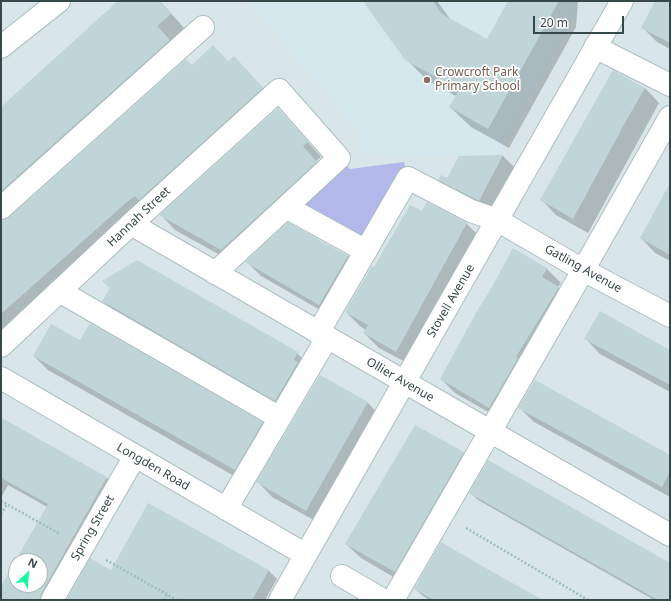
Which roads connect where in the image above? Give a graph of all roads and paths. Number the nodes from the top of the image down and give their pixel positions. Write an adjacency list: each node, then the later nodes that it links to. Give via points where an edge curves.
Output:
1 (59, 1): 4 (street)
2 (622, 1): 5 (street, Stovell Avenue)
3 (203, 27): 9 (street)
4 (1, 47)
5 (595, 47): 6 (street); 10 (street, Stovell Avenue)
6 (670, 85)
7 (670, 117): 13 (street)
8 (286, 207): 11 (street, Hannah Street, via 339,158 279,90); 12 (street); 14 (street)
9 (1, 208)
10 (497, 220): 12 (street, Gatling Avenue, via 471,211 408,178); 13 (street, Gatling Avenue); 20 (street, Stovell Avenue)
11 (131, 224): 14 (street, Ollier Avenue); 15 (street, Hannah Street)
12 (366, 251): 17 (street)
13 (583, 270): 16 (street, Gatling Avenue); 22 (street)
14 (215, 273): 17 (street, Ollier Avenue)
15 (59, 292): 18 (street, Hannah Street); 21 (street)
16 (670, 316)
17 (323, 335): 20 (street, Ollier Avenue); 21 (street)
18 (1, 346)
19 (1, 378): 23 (street, Longden Road)
20 (404, 382): 22 (street, Ollier Avenue); 31 (street, Stovell Avenue)
21 (280, 418): 26 (street)
22 (490, 431): 28 (street); 29 (street, Ollier Avenue)
23 (135, 456): 26 (street, Longden Road); 30 (street, Spring Street)
24 (1, 501): 25 (path)
25 (7, 504): 27 (path); 30 (path)
26 (226, 509): 31 (street, Longden Road)
27 (1, 514)
28 (442, 514): 39 (street); 40 (path)
29 (670, 534)
30 (83, 547): 33 (path); 34 (street, Spring Street)
31 (306, 555): 37 (street, Stovell Avenue)
32 (342, 576): 38 (street)
33 (167, 595): 35 (path); 36 (path)
34 (52, 600)
35 (164, 600)
36 (177, 600)
37 (280, 600)
38 (383, 600)
39 (393, 600)
40 (588, 600)

